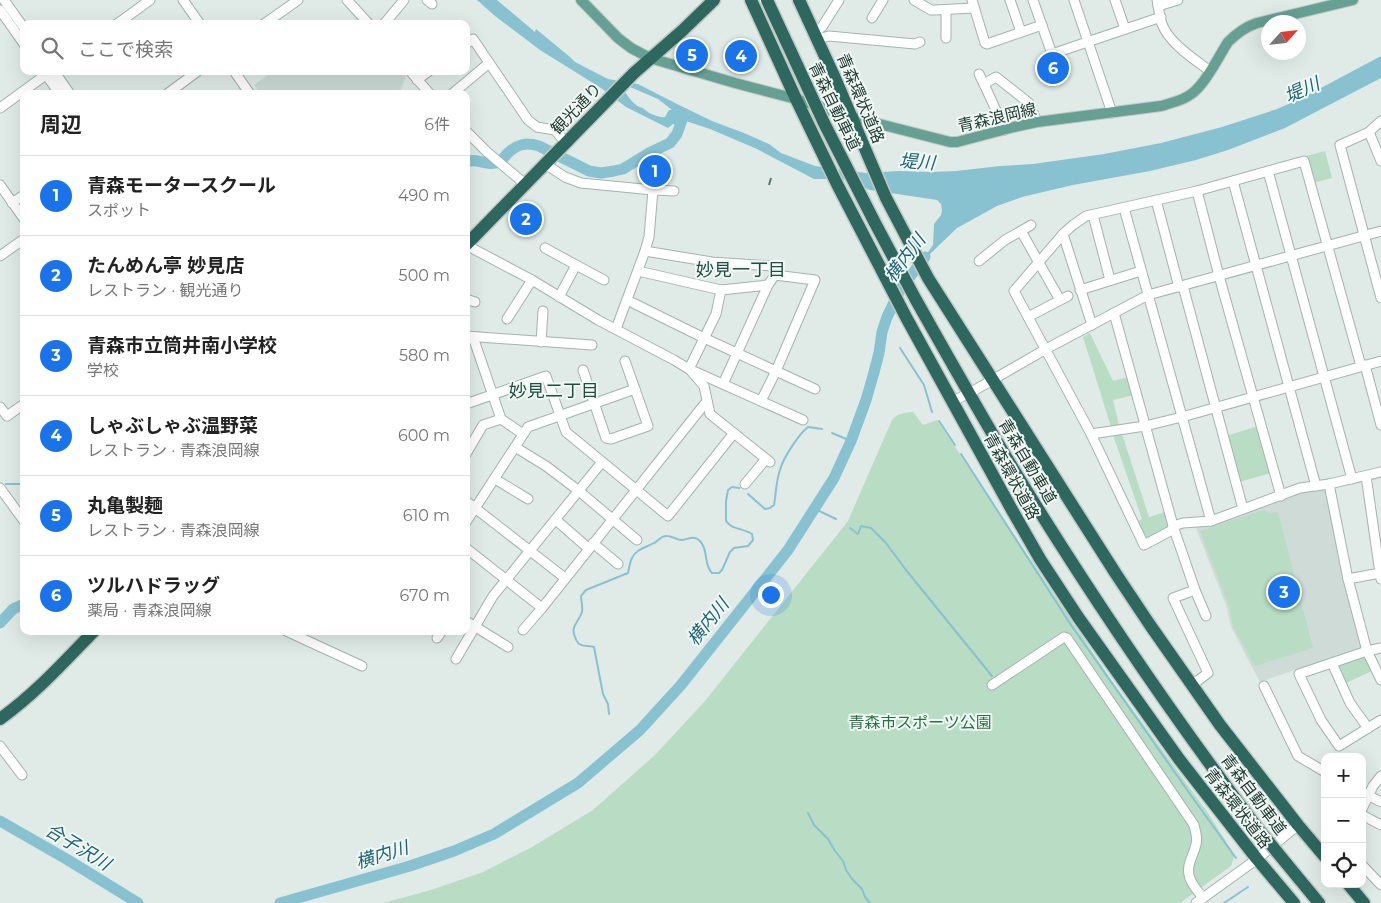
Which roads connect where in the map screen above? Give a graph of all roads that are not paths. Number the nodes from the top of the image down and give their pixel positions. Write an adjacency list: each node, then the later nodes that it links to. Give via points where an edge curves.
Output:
1 (3, 0): 21 (street); 33 (street)
2 (150, 0): 28 (street)
3 (183, 0): 29 (street)
4 (298, 0): 30 (street)
5 (347, 0): 31 (street)
6 (404, 0): 32 (street)
7 (581, 0): 43 (main road, 青森浪岡線, via 618,38)
8 (714, 0): 43 (highway, 観光通り)
9 (751, 0): 64 (highway, 青森環状道路)
10 (767, 0): 237 (highway, 青森自動車道, bridge, via 824,123 916,300 1002,450 1080,575 1165,700 1259,830)
11 (799, 0): 37 (highway, 青森環状道路)
12 (839, 0): 37 (street)
13 (883, 0): 27 (street)
14 (914, 0): 25 (street, via 931,10)
15 (1010, 0): 36 (street)
16 (1033, 0): 34 (street)
17 (1074, 0): 42 (street)
18 (1115, 0): 35 (street)
19 (1178, 0): 22 (street)
20 (1353, 0): 45 (main road, 青森浪岡線, via 1250,25 1228,42)
21 (0, 2)
22 (1158, 3): 26 (street)
23 (973, 4): 25 (street); 36 (street, via 985,43)
24 (0, 10): 38 (street)
25 (946, 10): 39 (street)
26 (1161, 17): 35 (street); 45 (street, via 1168,34 1181,49)
27 (872, 18)
28 (122, 20)
29 (197, 20)
30 (270, 20)
31 (365, 20)
32 (387, 20)
33 (20, 23)
34 (1042, 25): 36 (street); 42 (street, via 1052,54)
35 (1125, 29): 42 (street)
36 (1021, 32)
37 (816, 36): 41 (street); 67 (highway, 青森環状道路)
38 (20, 38)
39 (946, 38)
40 (470, 41): 44 (street, via 473,39)
41 (920, 42)
42 (1088, 42): 66 (street)
43 (650, 58): 64 (main road, 青森浪岡線); 73 (highway, 観光通り)
44 (490, 63): 62 (street); 73 (street, via 528,120 537,127 555,130)
45 (1210, 71): 66 (main road, 青森浪岡線, via 1198,89 1176,102)
46 (979, 74): 55 (street)
47 (45, 75): 56 (street)
48 (50, 75): 57 (street)
49 (52, 75): 58 (street)
50 (192, 75): 59 (street)
51 (237, 75): 60 (street)
52 (413, 75): 54 (street)
53 (424, 75): 54 (street)
54 (417, 80): 61 (street)
55 (984, 84): 69 (street, via 996,77 1029,103); 70 (street)
56 (24, 90)
57 (58, 90)
58 (66, 90)
59 (172, 90)
60 (247, 90)
61 (426, 90)
62 (457, 90)
63 (20, 93): 65 (street)
64 (796, 99): 67 (main road, 青森浪岡線); 231 (highway, 青森環状道路, via 907,319 958,399 1040,559 1180,759)
65 (0, 108)
66 (1112, 113): 69 (main road, 青森浪岡線)
67 (852, 117): 70 (main road, 青森浪岡線, via 950,142); 141 (highway, 青森環状道路, via 909,244)
68 (1381, 121): 71 (street)
69 (1037, 122): 70 (main road, 青森浪岡線)
70 (1005, 130)
71 (1369, 132): 74 (street); 94 (street, via 1340,145)
72 (470, 135): 78 (street)
73 (564, 143): 75 (highway, 観光通り)
74 (1381, 161)
75 (546, 162): 78 (highway, 観光通り); 80 (street, via 581,183)
76 (1268, 172): 77 (street); 97 (street, via 1304,161); 102 (street)
77 (1233, 181): 82 (street); 106 (street)
78 (525, 184): 95 (highway, 観光通り)
79 (0, 185): 83 (street)
80 (653, 190): 81 (street); 100 (street)
81 (674, 191)
82 (1197, 191): 85 (street); 110 (street)
83 (3, 195): 86 (street)
84 (20, 198): 86 (street)
85 (1156, 200): 87 (street); 115 (street)
86 (12, 203): 88 (street)
87 (1124, 208): 89 (street); 108 (street)
88 (20, 214)
89 (1093, 215): 93 (street, via 1079,220); 113 (street)
90 (1031, 225): 91 (street)
91 (1021, 231): 103 (street); 104 (street)
92 (1381, 231): 94 (street)
93 (1063, 234): 104 (street); 117 (street)
94 (1363, 236): 97 (street); 120 (street)
95 (470, 241)
96 (20, 242): 101 (street)
97 (1327, 246): 102 (street); 136 (street)
98 (470, 247): 111 (street)
99 (545, 248): 105 (street)
100 (645, 251): 107 (street); 109 (street, via 712,262 773,266)
101 (0, 256)
102 (1291, 256): 106 (street); 140 (street)
103 (979, 261)
104 (1039, 262): 124 (street, via 1014,291); 124 (street, via 1064,298)
105 (576, 265): 112 (street); 119 (street)
106 (1256, 266): 110 (street); 143 (street)
107 (638, 271): 116 (street); 121 (street)
108 (1141, 271): 113 (street); 118 (street)
109 (775, 275): 114 (street); 139 (street, via 815,280)
110 (1219, 276): 115 (street); 148 (street)
111 (532, 280): 119 (street); 125 (street)
112 (604, 280)
113 (1110, 280): 117 (street)
114 (768, 285): 116 (street); 133 (street)
115 (1181, 286): 118 (street); 155 (street)
116 (721, 290): 129 (street, via 716,314)
117 (1080, 290): 126 (street)
118 (1148, 295): 123 (street); 157 (street)
119 (559, 296): 127 (street)
120 (1381, 298)
121 (627, 300): 127 (street); 129 (street)
122 (543, 311): 130 (street)
123 (1114, 313): 126 (street); 161 (street)
124 (1028, 317): 132 (street)
125 (507, 319)
126 (1092, 326): 132 (street)
127 (616, 329): 137 (street)
128 (470, 337): 130 (street); 147 (street)
129 (704, 338): 133 (street); 137 (street)
130 (541, 342): 131 (street)
131 (592, 345)
132 (1046, 349): 141 (street); 164 (street)
133 (737, 353): 139 (street); 142 (street)
134 (1381, 360): 136 (street)
135 (625, 361): 144 (street)
136 (1363, 366): 140 (street); 160 (street)
137 (689, 369): 142 (street); 149 (street, via 704,386)
138 (583, 370): 152 (street)
139 (776, 371): 145 (street); 150 (street)
140 (1325, 376): 143 (street); 171 (street)
141 (993, 379): 146 (street); 214 (highway, 青森環状道路, via 1116,574)
142 (723, 384): 150 (street)
143 (1289, 386): 148 (street); 174 (street)
144 (634, 389): 152 (street); 152 (street, via 648,426 611,439 606,438)
145 (815, 390)
146 (975, 390)
147 (493, 394): 151 (street); 156 (street, via 546,376); 158 (street)
148 (1253, 396): 155 (street); 178 (street)
149 (707, 401): 162 (street, via 710,414); 176 (street)
150 (761, 401): 159 (street)
151 (470, 403)
152 (594, 403): 156 (street)
153 (0, 407): 154 (street, via 7,416)
154 (20, 407)
155 (1215, 407): 157 (street); 182 (street)
156 (559, 415): 163 (street, via 532,424); 167 (street, via 566,432)
157 (1182, 416): 161 (street); 187 (street)
158 (501, 419): 163 (street); 165 (street, via 483,425)
159 (803, 420)
160 (1381, 425)
161 (1145, 426): 164 (street); 188 (street)
162 (734, 433): 172 (street, via 768,461); 176 (street, via 668,516)
163 (523, 434): 166 (street)
164 (1091, 434): 188 (street, via 1144,545)
165 (470, 447)
166 (515, 447): 170 (street); 177 (street)
167 (602, 462): 176 (street); 177 (street)
168 (1381, 472): 169 (street)
169 (1366, 476): 171 (street); 194 (street)
170 (494, 479): 179 (street); 181 (street)
171 (1352, 479): 173 (street)
172 (745, 484)
173 (1329, 484): 174 (street); 196 (street)
174 (1316, 486): 178 (street)
175 (0, 488): 183 (street)
176 (637, 490): 185 (street)
177 (579, 491): 185 (street); 186 (street)
178 (1281, 496): 182 (street)
179 (528, 500)
180 (470, 503): 181 (street)
181 (476, 508): 184 (street); 192 (street)
182 (1243, 509): 187 (street)
183 (20, 516)
184 (470, 516)
185 (613, 519): 189 (street); 190 (street)
186 (556, 520): 190 (street); 192 (street)
187 (1210, 521): 188 (street, via 1183,523)
188 (1173, 528): 198 (street)
189 (637, 540)
190 (591, 546): 193 (street); 195 (street)
191 (470, 551): 197 (street)
192 (530, 551): 195 (street); 197 (street)
193 (618, 564)
194 (1381, 575): 196 (street)
195 (565, 578): 199 (street)
196 (1348, 579): 208 (street)
197 (506, 580): 199 (street); 202 (street)
198 (1195, 590): 200 (street); 214 (street, via 1173,598 1208,673)
199 (542, 608): 203 (street)
200 (1206, 616)
201 (470, 623): 202 (street)
202 (476, 627): 206 (street); 209 (street)
203 (523, 630)
204 (90, 635): 216 (highway, via 38,689)
205 (295, 635): 211 (street)
206 (508, 647)
207 (1381, 648): 208 (street)
208 (1367, 651): 210 (street); 212 (street)
209 (456, 659)
210 (1332, 663): 218 (street, via 1350,703); 218 (street, via 1300,674 1321,720 1339,746)
211 (362, 666)
212 (1381, 680)
213 (992, 685): 235 (street, via 1067,638 1194,825 1197,837 1188,864 1189,876)
214 (1192, 685): 227 (highway, 青森環状道路)
215 (1264, 686): 220 (street, via 1298,756)
216 (0, 719)
217 (1381, 720): 218 (street)
218 (1368, 728)
219 (0, 746): 221 (street)
220 (1321, 770)
221 (22, 774)
222 (1381, 776): 223 (street)
223 (1366, 794): 224 (street)
224 (1381, 802)
225 (1366, 818): 226 (street)
226 (1371, 820): 228 (street); 229 (street)
227 (1298, 825): 230 (highway, 青森環状道路); 231 (street)
228 (1381, 825)
229 (1381, 831)
230 (1321, 852)
231 (1257, 859): 235 (street); 236 (highway, 青森環状道路)
232 (1366, 869): 233 (street)
233 (1381, 885)
234 (1351, 888): 238 (highway)
235 (1199, 900)
236 (1294, 903)
237 (1319, 903)
238 (1364, 903)

